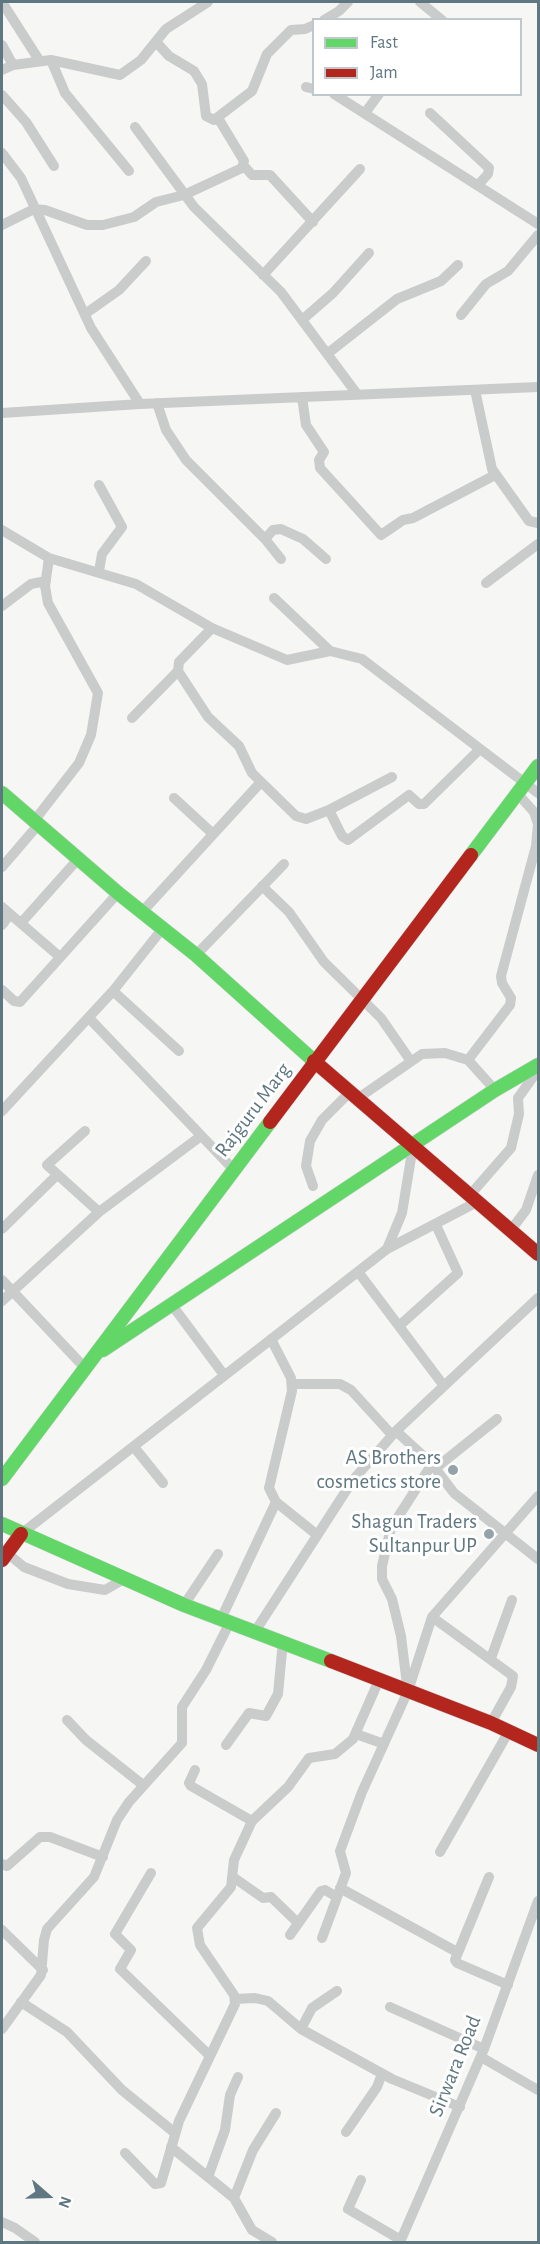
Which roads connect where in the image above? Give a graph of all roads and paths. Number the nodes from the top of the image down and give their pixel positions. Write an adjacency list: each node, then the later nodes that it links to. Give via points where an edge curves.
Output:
1 (3, 2): 10 (street)
2 (206, 2): 8 (street, via 166,29)
3 (348, 2): 6 (street)
4 (420, 2): 5 (street)
5 (435, 17)
6 (327, 18)
7 (312, 26): 19 (street, via 291,30 272,48 252,91)
8 (156, 42): 11 (street, via 141,60 120,75); 19 (street, via 169,56 194,70 202,84 206,116 211,121)
9 (2, 45): 12 (street)
10 (39, 60): 11 (street); 12 (street)
11 (51, 60): 25 (street, via 65,93)
12 (13, 65): 13 (street)
13 (2, 70)
14 (2, 95): 22 (street, via 26,122)
15 (337, 96): 17 (street)
16 (378, 96): 17 (street)
17 (365, 113): 26 (street)
18 (429, 113): 26 (street, via 489,168)
19 (218, 118): 23 (street)
20 (135, 127): 27 (street)
21 (2, 153): 28 (street, via 21,178)
22 (54, 166)
23 (244, 166): 27 (street); 29 (street, via 249,174 270,175)
24 (360, 169): 29 (street)
25 (129, 171)
26 (478, 185): 30 (street)
27 (184, 195): 28 (street, via 156,202 134,216 94,226); 36 (street)
28 (34, 209): 31 (street); 37 (street)
29 (313, 222): 36 (street)
30 (538, 224)
31 (2, 225)
32 (538, 235): 38 (street, via 508,271 486,284)
33 (369, 253): 39 (street)
34 (146, 261): 37 (street, via 119,290)
35 (458, 265): 40 (street, via 441,281 397,299)
36 (263, 275): 39 (street)
37 (85, 314): 46 (street)
38 (461, 315)
39 (302, 320): 40 (street)
40 (327, 354): 43 (street)
41 (538, 387): 42 (street)
42 (475, 390): 43 (street); 48 (street)
43 (357, 394): 44 (street)
44 (302, 397): 45 (street); 48 (street, via 306,425 324,452 320,468 381,535)
45 (157, 403): 46 (street); 52 (street, via 166,430 186,460)
46 (140, 404): 47 (street)
47 (2, 413)
48 (495, 475): 50 (street)
49 (99, 484): 57 (street, via 122,527 102,554)
50 (537, 526)
51 (2, 530): 54 (street)
52 (265, 539): 55 (street); 56 (street, via 273,530 281,529 309,542)
53 (538, 544): 59 (street)
54 (49, 558): 57 (street); 58 (street)
55 (281, 559)
56 (326, 559)
57 (99, 571): 62 (street, via 136,584)
58 (46, 581): 61 (street, via 31,584); 75 (street, via 48,603 98,693 91,735 80,763)
59 (486, 584)
60 (274, 598): 63 (street)
61 (2, 606)
62 (212, 628): 63 (street, via 287,660); 64 (street, via 179,662)
63 (330, 651): 66 (street, via 369,663)
64 (178, 671): 65 (street); 69 (street, via 208,717 239,746 248,768)
65 (132, 718)
66 (480, 749): 70 (street); 74 (street, via 424,804 408,796 348,840)
67 (538, 766): 70 (street, Rajguru Marg)
68 (392, 777): 74 (street)
69 (261, 782): 74 (street, via 300,818); 76 (street)
70 (522, 788): 72 (street); 77 (street, via 538,824); 92 (street, Rajguru Marg)
71 (2, 793): 75 (street)
72 (538, 793)
73 (174, 798): 76 (street)
74 (329, 810)
75 (36, 823): 78 (street); 80 (street)
76 (212, 833): 84 (street)
77 (537, 847): 96 (street, via 501,976 511,998 510,1005)
78 (78, 859): 82 (street); 85 (street)
79 (284, 864): 81 (street)
80 (2, 867)
81 (262, 886): 88 (street); 92 (street, via 289,912 324,962)
82 (117, 893): 84 (street); 89 (street)
83 (6, 910): 85 (street); 86 (street)
84 (142, 912): 87 (street)
85 (21, 923): 89 (street)
86 (2, 925)
87 (163, 928): 88 (street); 91 (street)
88 (196, 955): 97 (street)
89 (60, 957): 90 (street, via 20,1002)
90 (2, 990)
91 (112, 992): 93 (street); 94 (street)
92 (363, 999): 95 (street, via 387,1025); 97 (street, Rajguru Marg)
93 (89, 1018): 102 (street); 104 (street)
94 (179, 1051)
95 (410, 1060): 96 (street, via 435,1052 457,1054); 101 (street)
96 (468, 1060): 100 (street)
97 (315, 1062): 101 (street); 106 (street, Rajguru Marg)
98 (538, 1065): 100 (street)
99 (538, 1070): 110 (street, via 518,1098 512,1148)
100 (495, 1090): 105 (street)
101 (354, 1095): 105 (street); 109 (street, via 322,1120 310,1141 306,1166)
102 (2, 1112)
103 (85, 1131): 107 (street, via 48,1162)
104 (201, 1136): 106 (street); 111 (street)
105 (413, 1146): 110 (street); 115 (street, via 402,1213); 122 (street)
106 (234, 1170): 125 (street, Rajguru Marg)
107 (57, 1175): 111 (street); 113 (street)
108 (538, 1175): 114 (street, via 526,1210)
109 (313, 1186)
110 (474, 1198): 112 (street); 114 (street)
111 (99, 1212): 119 (street)
112 (436, 1225): 115 (street); 123 (street, via 458,1273)
113 (2, 1229)
114 (511, 1230): 116 (street)
115 (387, 1249): 117 (street)
116 (538, 1254)
117 (359, 1273): 123 (street); 124 (street)
118 (2, 1280): 119 (street)
119 (12, 1290): 121 (street); 125 (street)
120 (538, 1298): 128 (street)
121 (2, 1301)
122 (172, 1305): 125 (street); 126 (street)
123 (399, 1326): 128 (street)
124 (271, 1339): 126 (street); 127 (street)
125 (89, 1362): 133 (street, Rajguru Marg)
126 (224, 1375): 131 (street)
127 (292, 1384): 130 (street, via 340,1384); 136 (street, via 269,1488)
128 (444, 1386): 130 (street)
129 (497, 1419): 132 (street)
130 (394, 1433): 132 (street); 140 (street, via 353,1480)
131 (135, 1447): 134 (street); 139 (street)
132 (435, 1466): 138 (street, via 454,1492); 153 (street, via 392,1528 382,1566 382,1579 392,1599 401,1636)
133 (2, 1479)
134 (163, 1483)
135 (538, 1496): 138 (street)
136 (276, 1502): 140 (street); 148 (street)
137 (2, 1524): 139 (street)
138 (506, 1533): 143 (street); 147 (street)
139 (21, 1534): 142 (street); 144 (street)
140 (316, 1534): 149 (street)
141 (218, 1554): 146 (street)
142 (4, 1556): 144 (street, via 68,1584 105,1590)
143 (538, 1559)
144 (124, 1579): 146 (street)
145 (512, 1600): 151 (street)
146 (184, 1605): 148 (street)
147 (432, 1617): 151 (street); 153 (street)
148 (225, 1620): 149 (street); 162 (street, via 206,1670 182,1707 182,1743)
149 (256, 1630): 150 (street)
150 (283, 1641): 152 (street); 159 (street, via 278,1694 266,1716 249,1713)
151 (491, 1658): 155 (street, via 513,1676)
152 (380, 1680): 153 (street); 157 (street)
153 (408, 1691): 155 (street); 158 (street)
154 (67, 1720): 162 (street)
155 (491, 1723): 156 (street)
156 (508, 1731): 160 (street); 164 (street)
157 (356, 1734): 158 (street); 163 (street, via 335,1754 309,1758 288,1787)
158 (384, 1744): 170 (street, via 340,1851 347,1869)
159 (226, 1745)
160 (538, 1745)
161 (195, 1770): 163 (street, via 191,1786)
162 (143, 1785): 165 (street, via 117,1820)
163 (252, 1821): 168 (street, via 234,1860)
164 (440, 1852)
165 (103, 1857): 166 (street, via 50,1837 40,1837 7,1866); 177 (street, via 94,1877 45,1934)
166 (2, 1864)
167 (151, 1873): 186 (street, via 115,1934 130,1950 120,1969)
168 (233, 1877): 172 (street, via 263,1898 271,1897); 180 (street, via 228,1893 201,1921 196,1934)
169 (489, 1877): 176 (street)
170 (338, 1892): 172 (street, via 323,1890); 175 (street); 176 (street)
171 (538, 1901): 178 (street, Sirwara Road)
172 (298, 1923): 174 (street)
173 (2, 1930): 177 (street)
174 (290, 1935)
175 (322, 1938)
176 (457, 1952): 178 (street, via 457,1963)
177 (42, 1970): 181 (street)
178 (508, 1985): 185 (street, Sirwara Road)
179 (337, 1990): 184 (street, via 312,2008)
180 (235, 1999): 184 (street, via 268,2001); 186 (street, via 236,2004)
181 (21, 2002): 183 (street); 193 (street, via 67,2031 116,2084)
182 (390, 2007): 185 (street)
183 (2, 2029)
184 (301, 2029): 187 (street)
185 (482, 2053): 189 (street); 190 (street, Sirwara Road)
186 (209, 2055): 193 (street)
187 (382, 2074): 190 (street); 192 (street)
188 (238, 2077): 196 (street)
189 (538, 2090)
190 (460, 2107): 200 (street, Sirwara Road)
191 (276, 2113): 198 (street, via 253,2150)
192 (346, 2132)
193 (175, 2133): 194 (street)
194 (171, 2147): 195 (street, via 158,2185); 196 (street)
195 (125, 2153)
196 (208, 2177): 198 (street)
197 (361, 2180): 200 (street, via 348,2209)
198 (234, 2198): 202 (street, via 252,2230)
199 (2, 2222): 201 (street)
200 (400, 2241)
201 (35, 2242)
202 (272, 2242)

